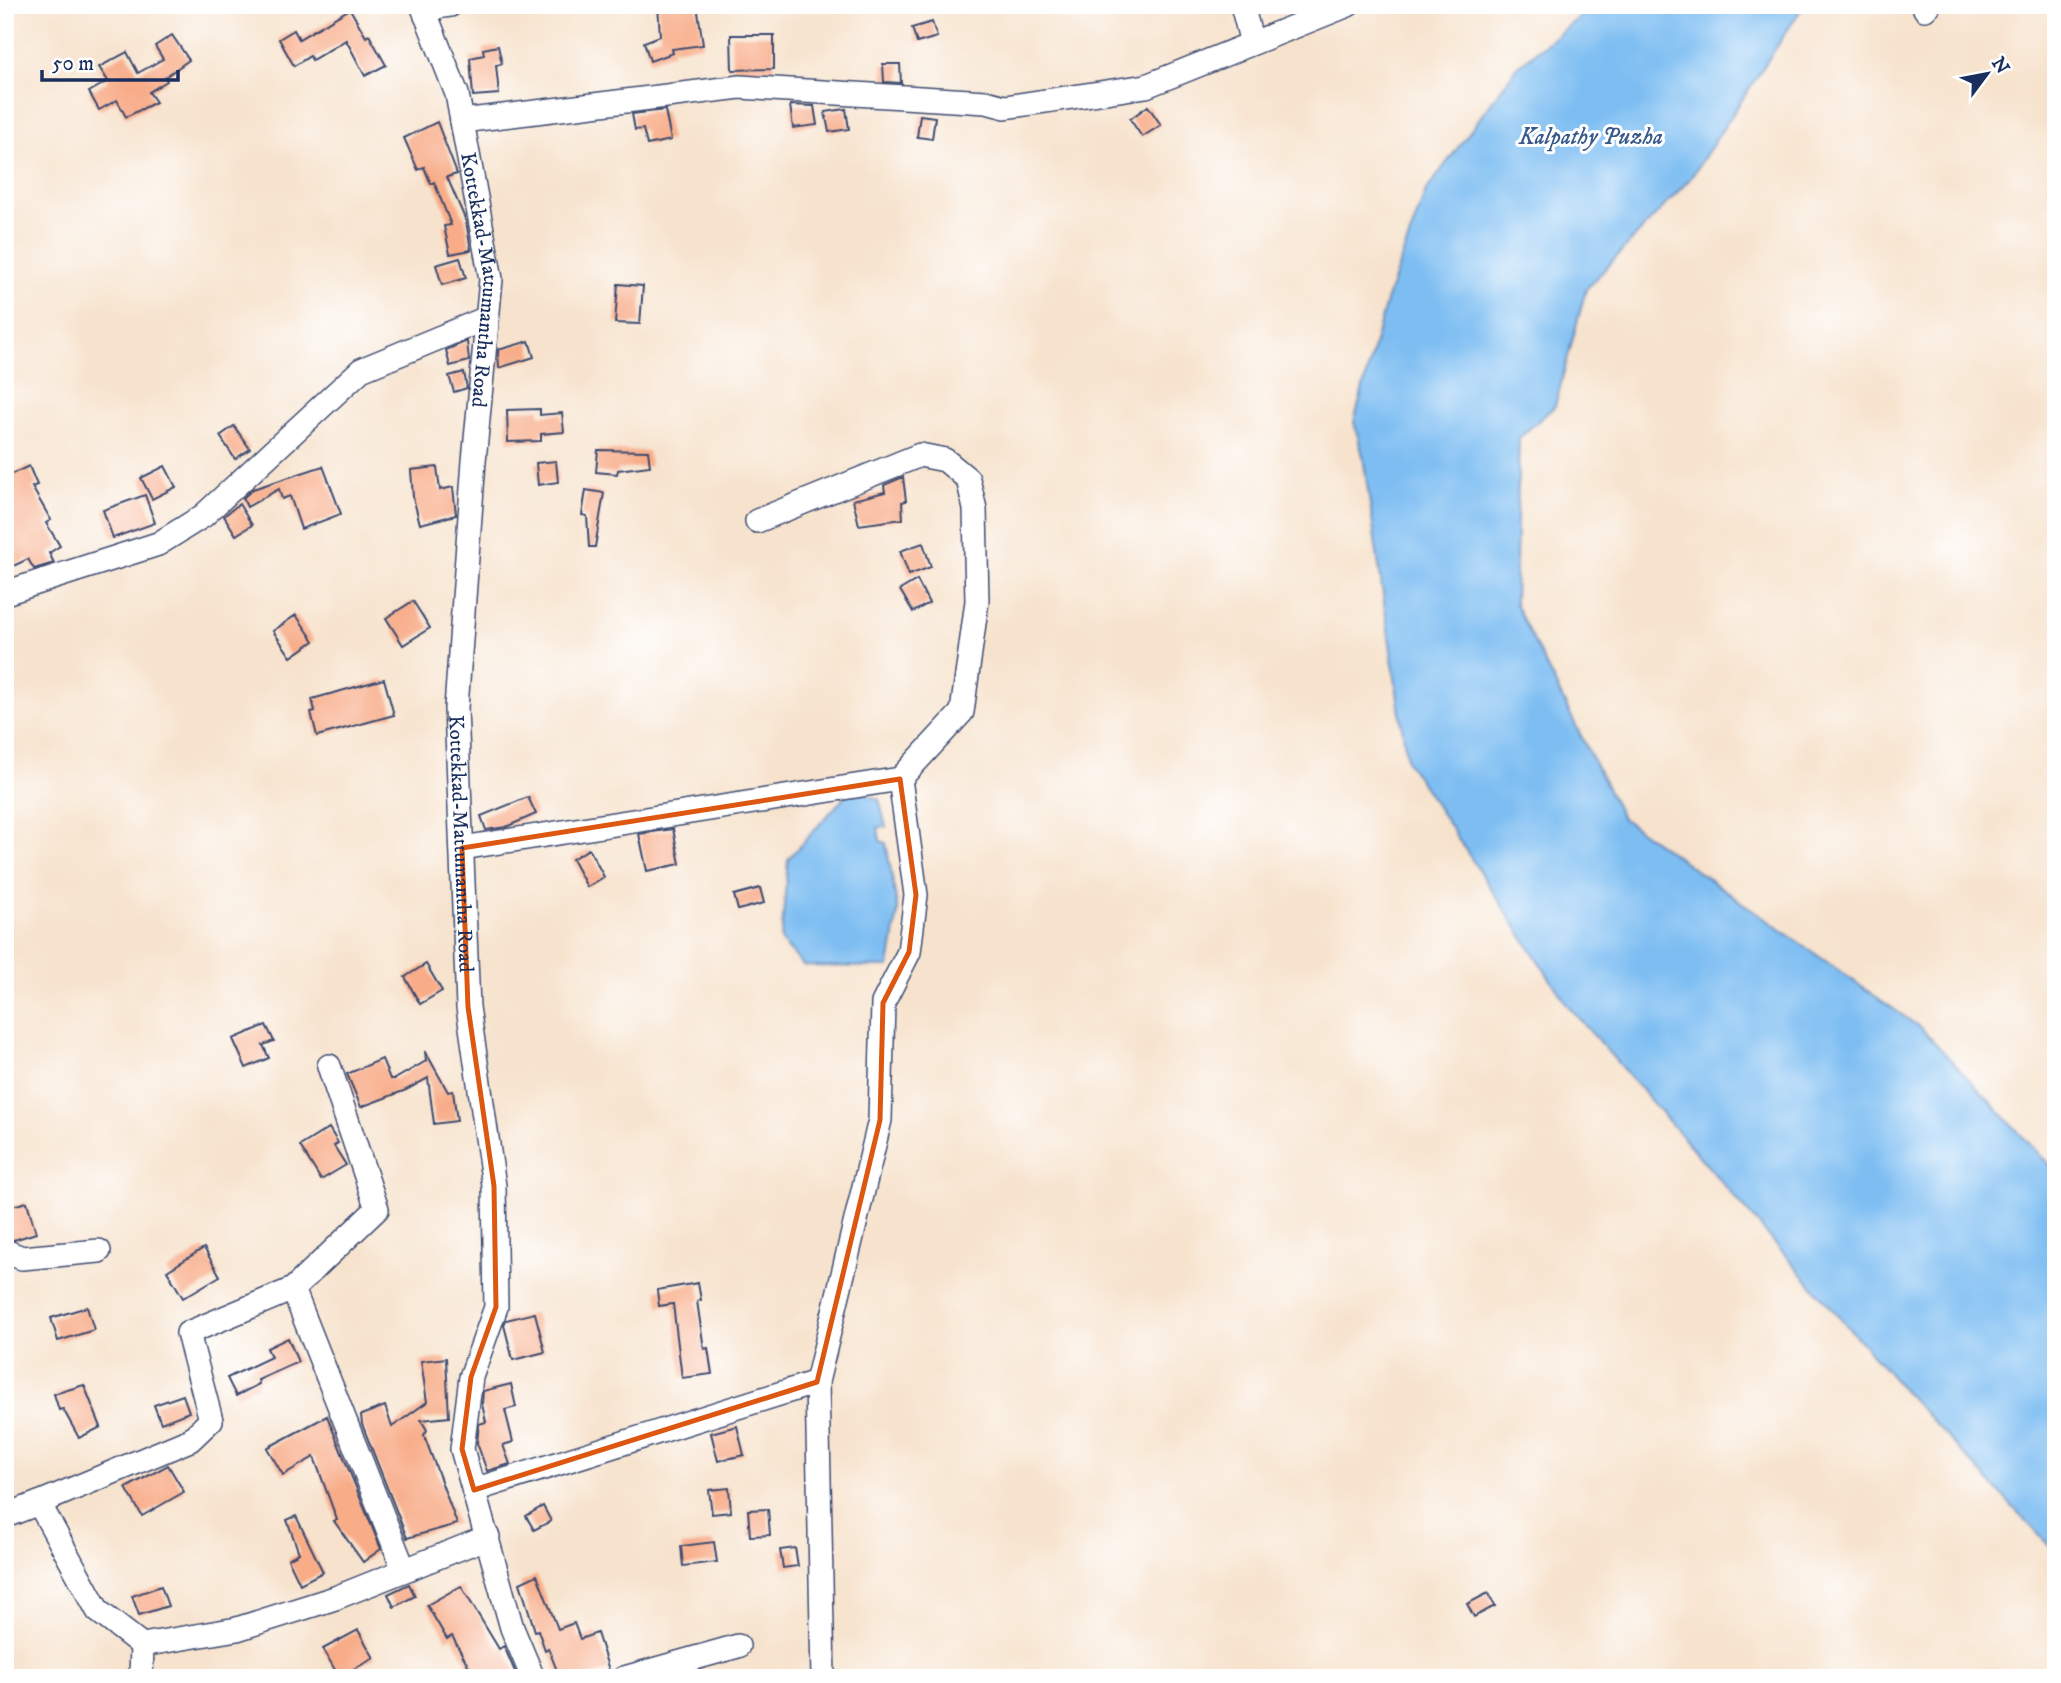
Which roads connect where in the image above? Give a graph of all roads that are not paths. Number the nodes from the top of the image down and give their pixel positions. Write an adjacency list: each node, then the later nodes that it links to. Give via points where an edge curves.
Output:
1 (450, 5): 4 (street)
2 (1242, 5): 5 (street)
3 (1348, 5): 5 (street)
4 (424, 11): 6 (street, Kottekkad-Mattumantha Road, via 457,94)
5 (1252, 43): 6 (street, via 1146,86 1004,107 986,102 740,87)
6 (462, 121): 7 (street, Kottekkad-Mattumantha Road, via 491,279)
7 (487, 318): 9 (street, via 361,370 203,516 158,544); 11 (street, Kottekkad-Mattumantha Road, via 456,708)
8 (757, 521): 10 (street, via 920,455 945,460 968,479 975,509 977,601 962,712)
9 (5, 593)
10 (900, 779): 11 (street); 16 (street, via 916,895 909,952 883,1003 880,1120)
11 (462, 848): 17 (street, Kottekkad-Mattumantha Road, via 468,1007 494,1186 496,1307 471,1377 462,1449)
12 (329, 1066): 15 (street, via 377,1209)
13 (5, 1251): 14 (street, via 22,1258)
14 (99, 1251)
15 (293, 1289): 18 (street, via 188,1333 211,1420 190,1440); 21 (street)
16 (817, 1382): 17 (street); 27 (street)
17 (474, 1490): 20 (street, Kottekkad-Mattumantha Road)
18 (39, 1503): 19 (street); 22 (street, via 98,1611)
19 (5, 1516)
20 (488, 1538): 21 (street); 25 (street, Kottekkad-Mattumantha Road, via 512,1628)
21 (404, 1570): 22 (street, via 237,1629)
22 (142, 1645): 24 (street)
23 (738, 1646): 26 (street)
24 (141, 1678)
25 (533, 1678)
26 (624, 1678)
27 (822, 1678)

